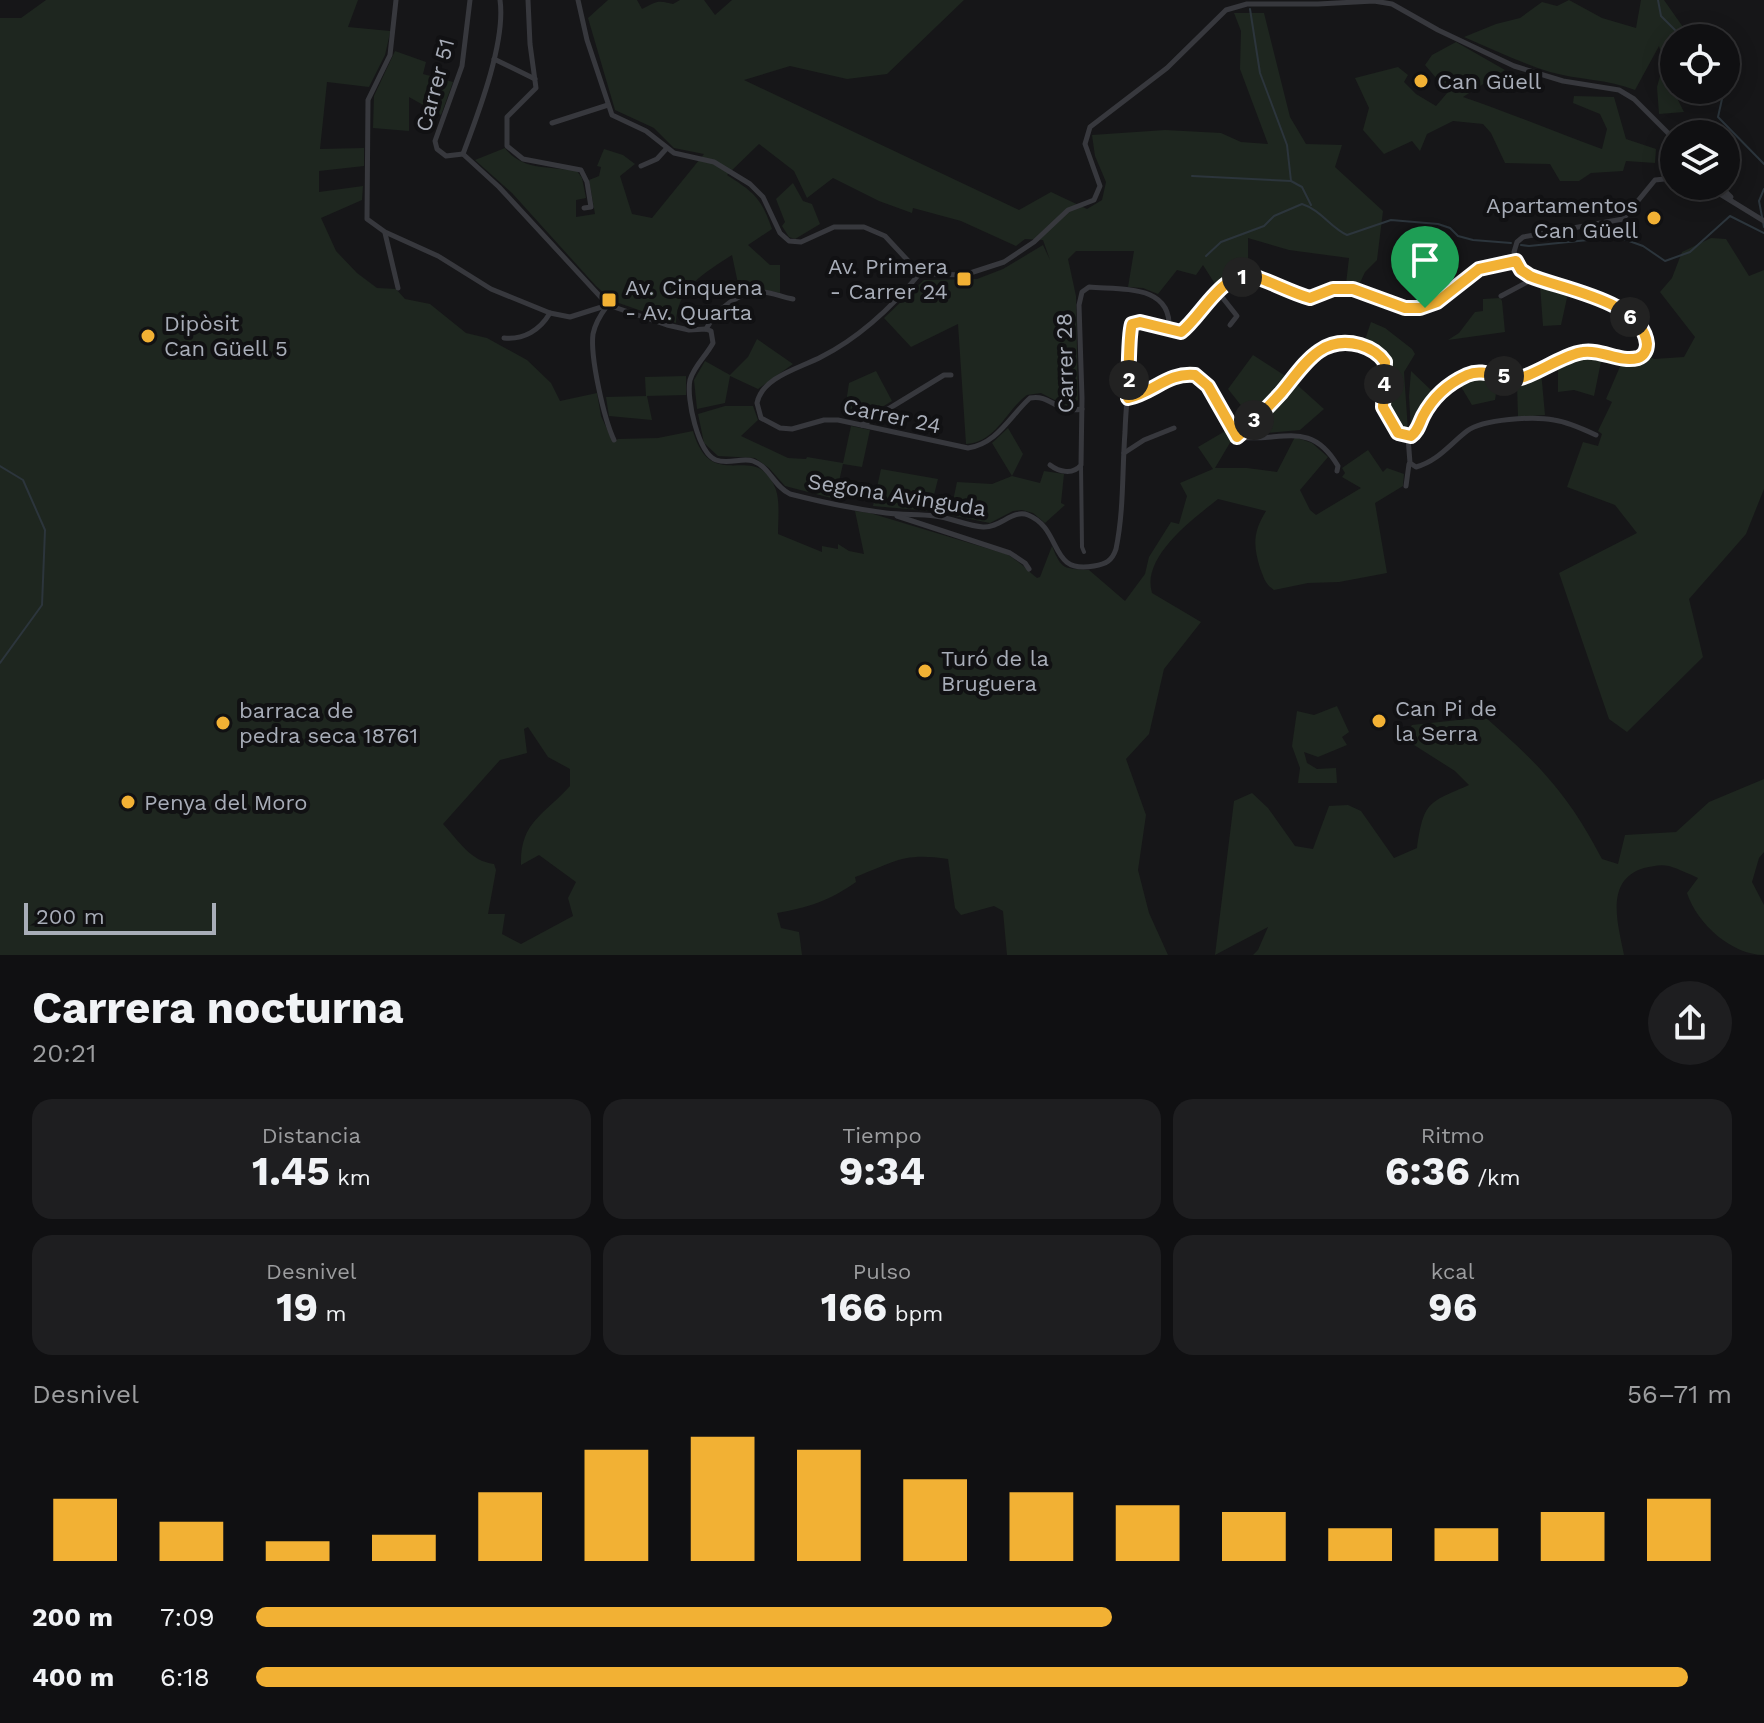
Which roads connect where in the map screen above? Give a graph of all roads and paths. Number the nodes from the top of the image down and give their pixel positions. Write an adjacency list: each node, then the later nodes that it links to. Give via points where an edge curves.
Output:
1 (396, 0): 20 (street, via 390,55 368,103 365,214)
2 (470, 0): 12 (street, Carrer 51, via 462,66 435,141 443,155)
3 (500, 0): 6 (street)
4 (528, 0): 7 (street)
5 (578, 0): 8 (street)
6 (493, 59): 7 (street); 12 (street)
7 (536, 80): 18 (street, via 534,92 507,117 507,146 523,159 581,170 591,207)
8 (608, 105): 9 (street); 11 (street, via 612,115)
9 (552, 123)
10 (1660, 125): 22 (street, via 1624,93 1514,66 1392,4 1242,4 1226,10 1167,68 1090,127 1085,144 1100,186 1094,200 1068,210 1004,262 964,275)
11 (667, 148): 13 (street); 22 (street, via 714,162 752,186 789,241 801,242 834,227 864,227 885,236)
12 (463, 154): 28 (street)
13 (641, 166)
14 (1660, 179): 21 (street, via 1615,222 1520,238)
15 (1730, 200): 17 (street)
16 (1733, 200): 17 (street)
17 (1737, 204): 19 (street)
18 (584, 208)
19 (1761, 220)
20 (385, 232): 24 (street); 29 (street, via 491,289)
21 (1516, 261): 23 (street); 25 (street, via 1479,269 1437,302 1420,308 1405,308 1353,289 1307,297 1249,276)
22 (921, 272): 37 (street, Carrer 24, via 873,323 779,378 757,400 761,418 780,428 831,419)
23 (1534, 278): 26 (street); 41 (street, via 1627,313 1644,335 1644,354 1628,358 1585,351 1517,379 1470,374 1435,397)
24 (398, 288)
25 (1218, 292): 30 (street, via 1237,316); 32 (street, via 1184,330)
26 (1501, 296)
27 (793, 299): 31 (street, via 747,294 721,309)
28 (608, 305): 29 (street, via 570,317); 31 (street, via 683,329); 42 (street, via 593,339)
29 (550, 313): 33 (street, via 537,329 516,339)
30 (1230, 325)
31 (706, 329): 49 (street, Segona Avinguda, via 713,334 713,343 689,389 707,455 723,462 756,463 790,494)
32 (1169, 329): 35 (street, Segona Avinguda, via 1136,322 1130,328); 36 (street, Carrer 28, via 1169,311 1149,294 1084,290 1079,305)
33 (504, 338)
34 (951, 375): 37 (street)
35 (1128, 398): 40 (street, via 1172,376 1195,375 1208,386); 43 (street, Segona Avinguda)
36 (1082, 409): 37 (street, Carrer 24, via 1065,410 1033,397 1000,432 968,448); 46 (street, Carrer 28)
37 (862, 425)
38 (1174, 428): 43 (street)
39 (1596, 435): 44 (street, via 1547,419 1483,423 1425,464)
40 (1237, 437): 41 (street, via 1308,359 1338,343 1369,348 1385,362 1383,407 1395,430); 47 (street, via 1306,436 1330,455)
41 (1408, 437): 44 (street)
42 (614, 440)
43 (1124, 454): 49 (street, Segona Avinguda, via 1118,543 1105,564 1066,564 1049,531 1027,514 984,527 939,516)
44 (1410, 463): 48 (street)
45 (1050, 465): 46 (street, via 1071,471)
46 (1081, 465): 50 (street)
47 (1337, 471)
48 (1406, 486)
49 (888, 514): 51 (street, via 1010,553)
50 (1084, 552)
51 (1029, 569)

